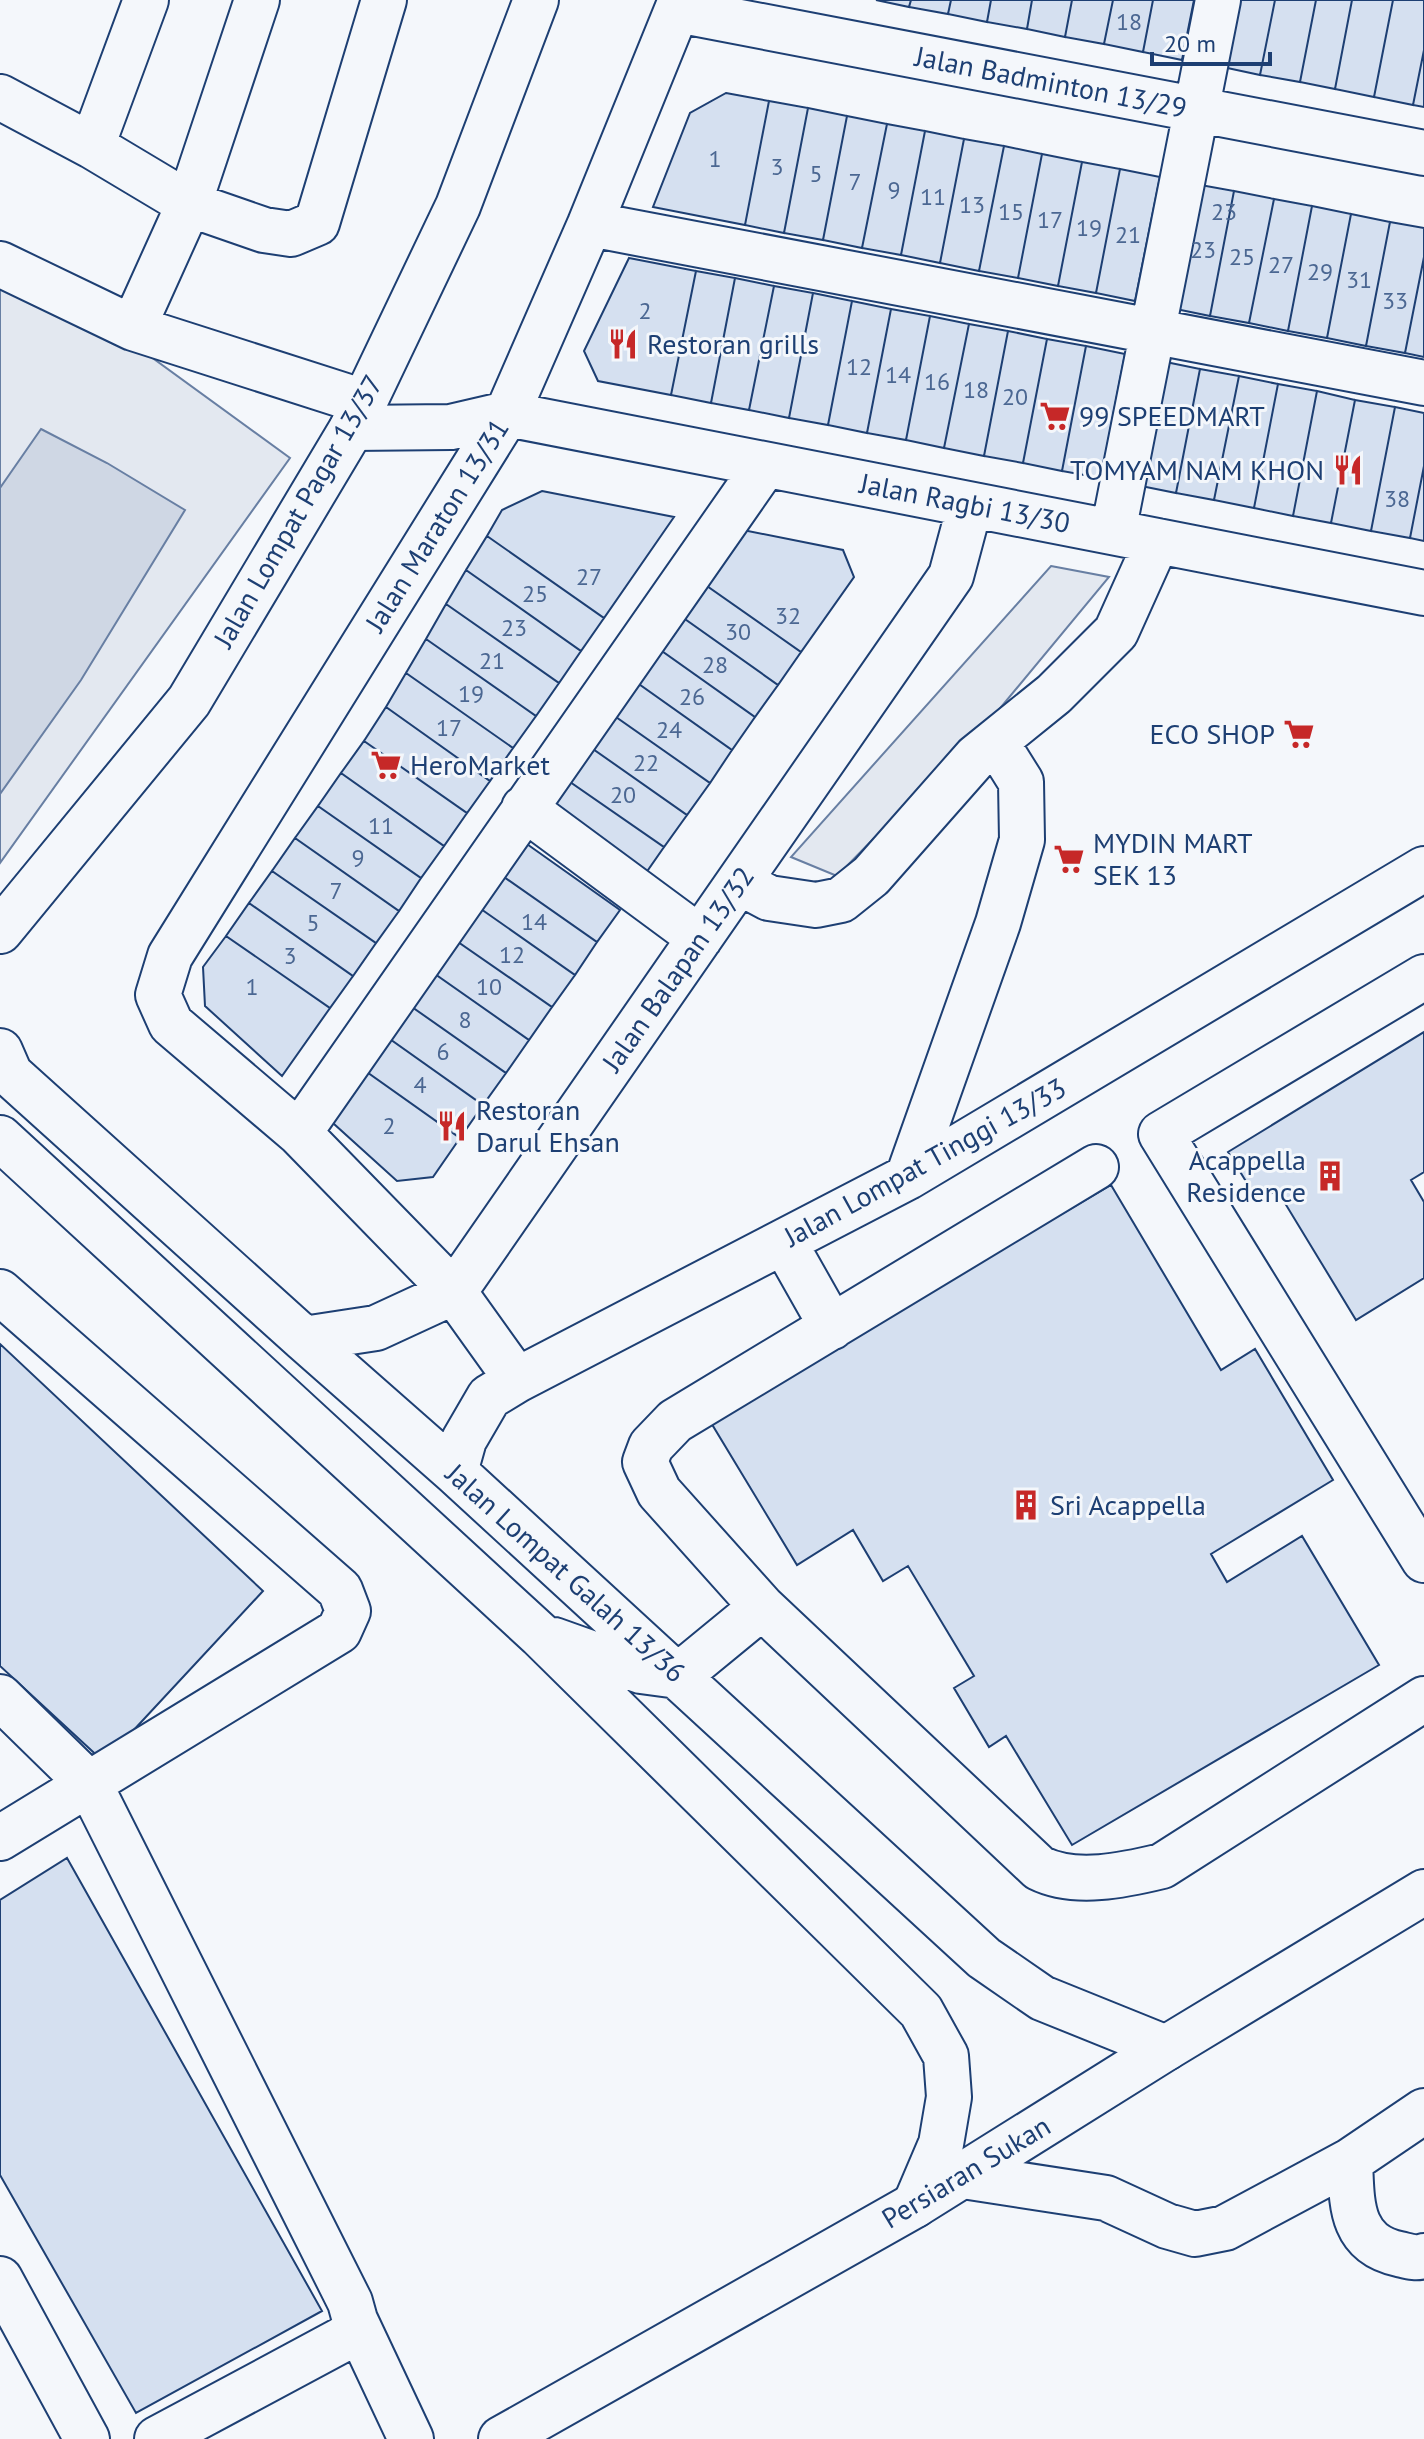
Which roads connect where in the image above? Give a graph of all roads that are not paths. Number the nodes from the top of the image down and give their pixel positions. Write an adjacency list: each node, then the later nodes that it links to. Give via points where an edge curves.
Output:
1 (146, 0): 9 (street)
2 (257, 0): 11 (street)
3 (384, 0): 11 (street, via 317,223 291,234 264,230)
4 (536, 0): 18 (street, Jalan Lompat Pagar 13/37, via 458,206)
5 (1218, 0): 8 (street)
6 (679, 5): 8 (street, Jalan Badminton 13/29); 12 (street, Jalan Maraton 13/31)
7 (0, 97): 9 (street)
8 (1196, 109): 10 (street, Jalan Badminton 13/29); 15 (street)
9 (92, 146): 11 (street)
10 (1424, 153)
11 (189, 204): 14 (street)
12 (590, 224): 15 (street); 17 (street, Jalan Maraton 13/31)
13 (0, 264): 14 (street)
14 (133, 328): 18 (street)
15 (1152, 331): 16 (street); 21 (street)
16 (1424, 383)
17 (507, 414): 18 (street, via 451,427); 19 (street, Jalan Ragbi 13/30); 32 (street, Jalan Maraton 13/31, via 170,956 158,995 171,1024)
18 (358, 415): 28 (street, Jalan Lompat Pagar 13/37, via 189,701)
19 (765, 465): 20 (street, Jalan Ragbi 13/30); 25 (street)
20 (970, 505): 21 (street, Jalan Ragbi 13/30); 27 (street, Jalan Balapan 13/32, via 951,576)
21 (1113, 532): 22 (street, Jalan Ragbi 13/30)
22 (1157, 541): 23 (street, Jalan Ragbi 13/30); 24 (street, via 1116,632)
23 (1424, 593)
24 (996, 742): 27 (street, via 976,757 871,876 841,900 796,903 769,898); 35 (street, via 1021,782 1022,840)
25 (524, 808): 29 (street); 32 (street)
26 (1424, 869): 35 (street, Jalan Lompat Tinggi 13/33)
27 (739, 882): 29 (street, Jalan Balapan 13/32)
28 (0, 931)
29 (700, 938): 38 (street, Jalan Balapan 13/32)
30 (1424, 977): 43 (street, via 1161,1134)
31 (0, 1051): 40 (street, Jalan Lompat Galah 13/36, via 10,1074)
32 (299, 1133): 38 (street)
33 (0, 1138): 45 (street)
34 (1096, 1167): 39 (street)
35 (908, 1177): 36 (street, Jalan Lompat Tinggi 13/33)
36 (784, 1242): 39 (street); 41 (street, Jalan Lompat Tinggi 13/33)
37 (0, 1292): 49 (street, via 340,1590 348,1611 339,1631)
38 (454, 1292): 40 (street, via 376,1328); 41 (street)
39 (832, 1327): 44 (street, via 675,1421 651,1446 645,1462 659,1492)
40 (304, 1339): 42 (street, Jalan Lompat Galah 13/36)
41 (517, 1380): 42 (street, Jalan Lompat Tinggi 13/33, via 489,1397 464,1440)
42 (455, 1472): 46 (street, Jalan Lompat Galah 13/36)
43 (1424, 1560)
44 (762, 1607): 46 (street); 48 (street, via 1039,1868 1055,1876 1119,1876 1162,1866)
45 (540, 1635): 46 (street, via 641,1671); 56 (street, via 921,2011 946,2056 949,2097 941,2144)
46 (678, 1676): 52 (street, Jalan Lompat Galah 13/36, via 984,1958 1042,1998)
47 (0, 1697): 49 (street)
48 (1424, 1699)
49 (90, 1785): 50 (street); 59 (street)
50 (0, 1838)
51 (1424, 1892): 52 (street, Persiaran Sukan)
52 (1166, 2048): 55 (street, Persiaran Sukan)
53 (1424, 2111): 54 (street)
54 (1350, 2161): 55 (street, via 1225,2228 1195,2234 1106,2198); 57 (street, via 1353,2211 1361,2233 1387,2252)
55 (963, 2176): 56 (street, Persiaran Sukan)
56 (915, 2205): 63 (street, Persiaran Sukan)
57 (1424, 2256)
58 (0, 2279): 60 (street)
59 (355, 2320): 61 (street, via 349,2336); 62 (street)
60 (87, 2439)
61 (157, 2439)
62 (411, 2439)
63 (501, 2439)

